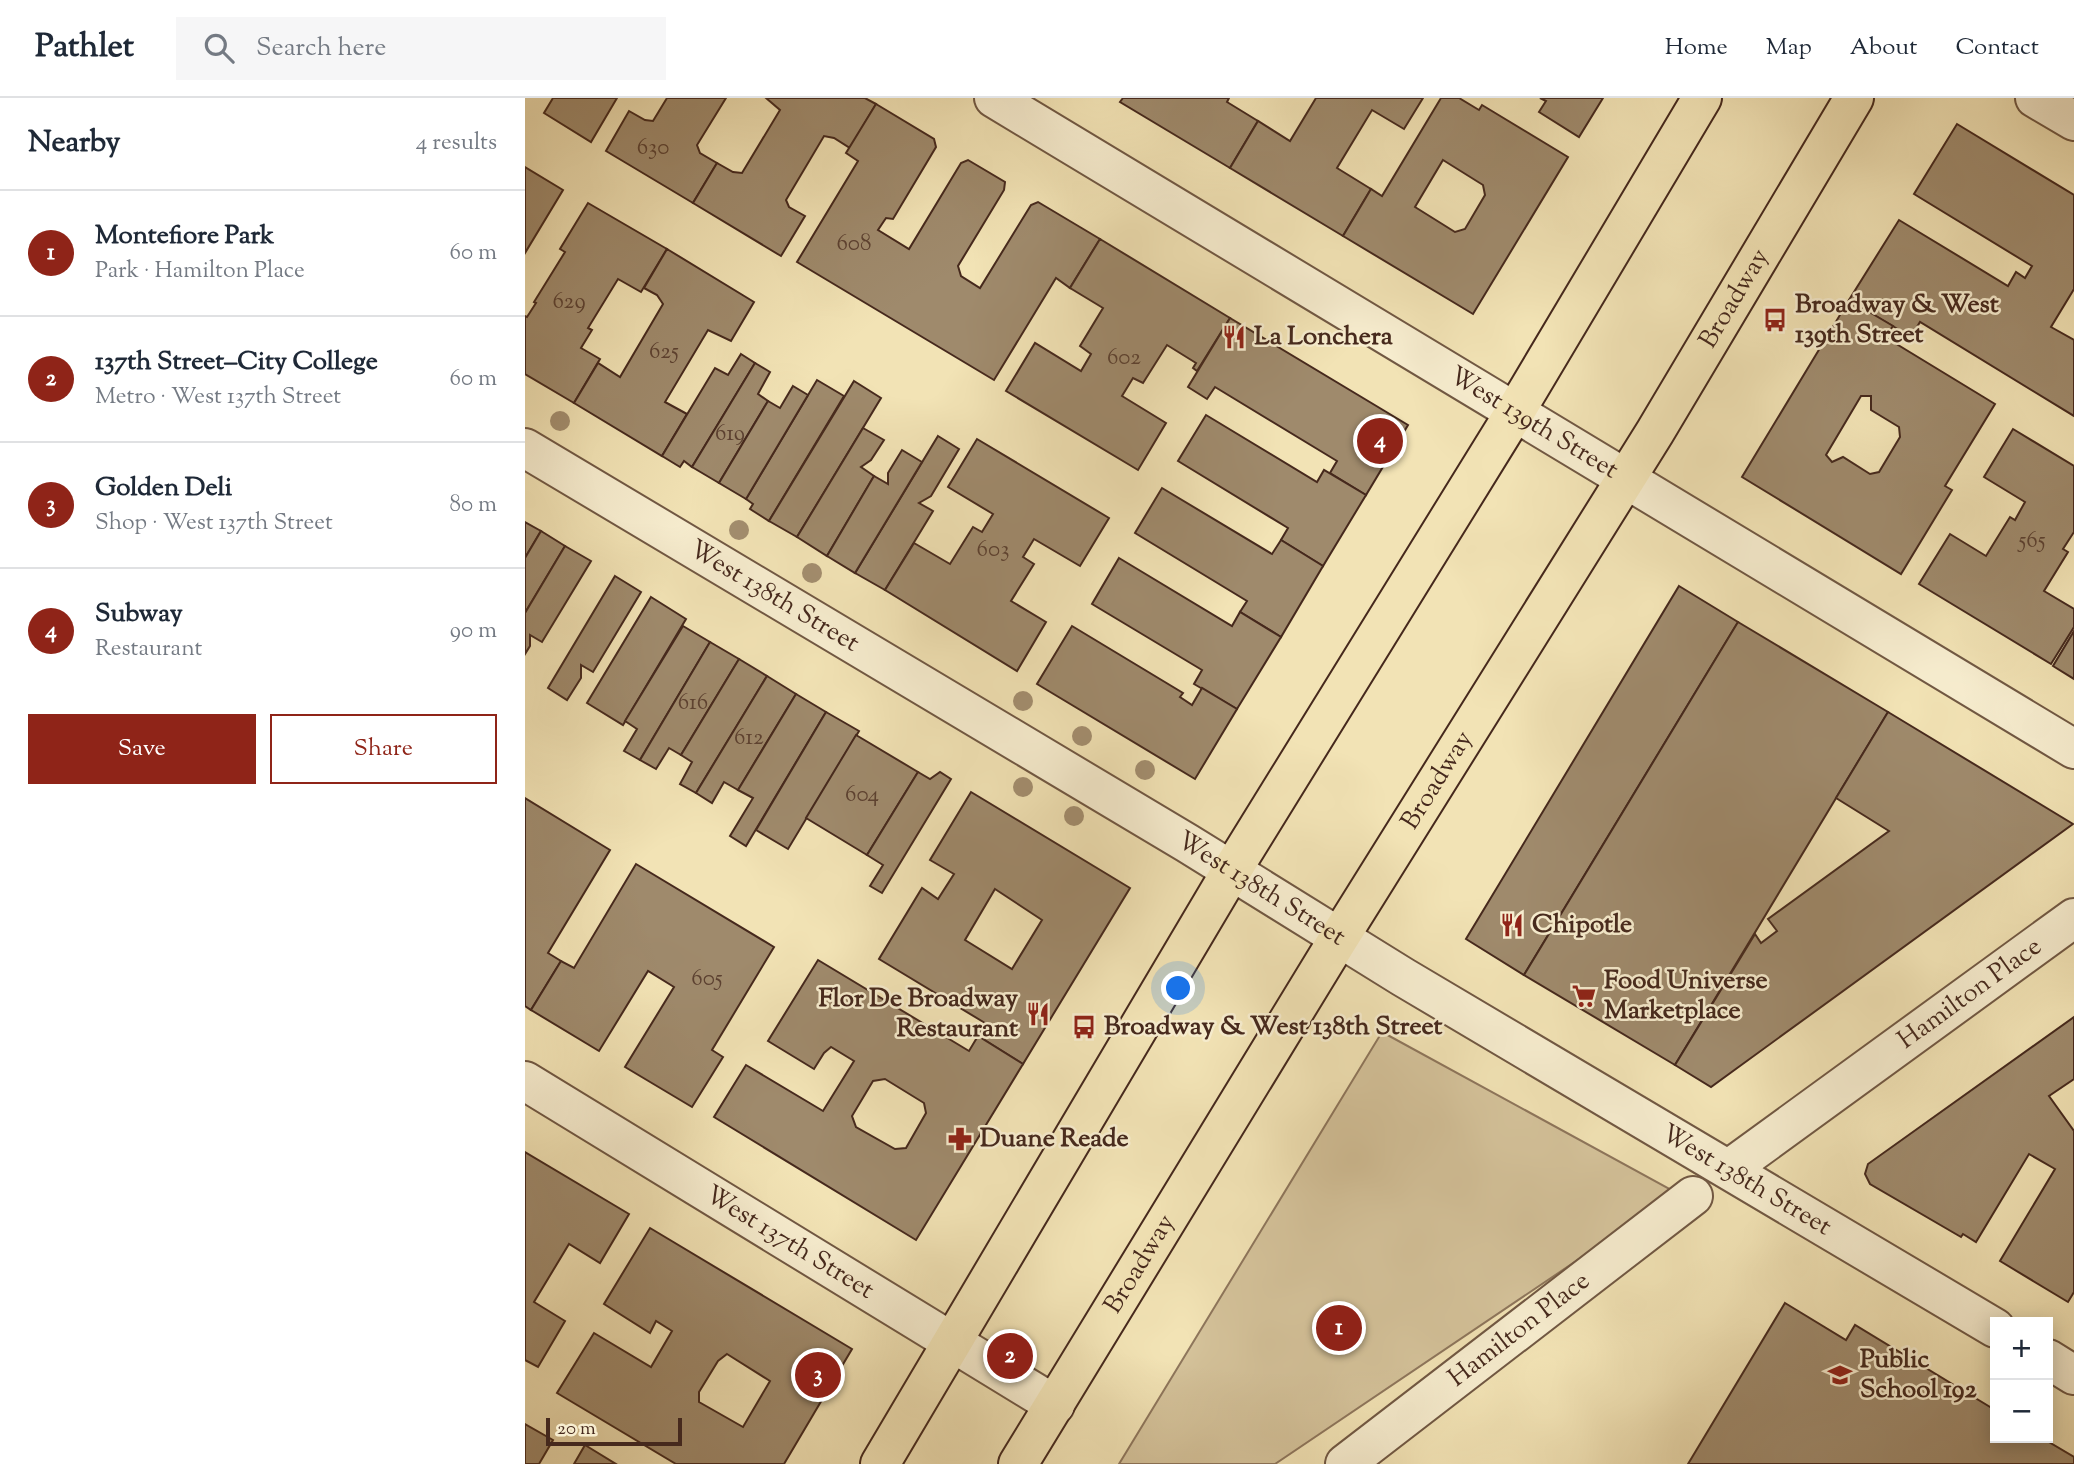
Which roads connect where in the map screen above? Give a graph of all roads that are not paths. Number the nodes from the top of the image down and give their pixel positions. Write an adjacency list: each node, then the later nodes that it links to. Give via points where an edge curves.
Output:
1 (995, 98): 6 (street, West 139th Street)
2 (1702, 98): 6 (main road)
3 (1854, 98): 8 (main road, Broadway)
4 (2035, 98): 5 (street)
5 (2074, 121)
6 (1515, 412): 8 (street, West 139th Street); 10 (main road)
7 (525, 448): 10 (street, West 138th Street)
8 (1626, 478): 9 (street, West 139th Street); 12 (main road, Broadway)
9 (2074, 749)
10 (1232, 870): 12 (street, West 138th Street); 17 (main road)
11 (2074, 918): 14 (street, Hamilton Place)
12 (1339, 938): 14 (street, West 138th Street); 20 (main road, Broadway)
13 (525, 1082): 17 (street, West 137th Street)
14 (1729, 1169): 16 (street, West 138th Street)
15 (1693, 1196): 23 (street, Hamilton Place)
16 (1990, 1325)
17 (952, 1342): 20 (street, West 137th Street); 21 (main road)
18 (2053, 1362): 19 (street)
19 (2074, 1375)
20 (1055, 1405): 22 (main road, Broadway)
21 (880, 1464)
22 (1018, 1464)
23 (1345, 1464)

